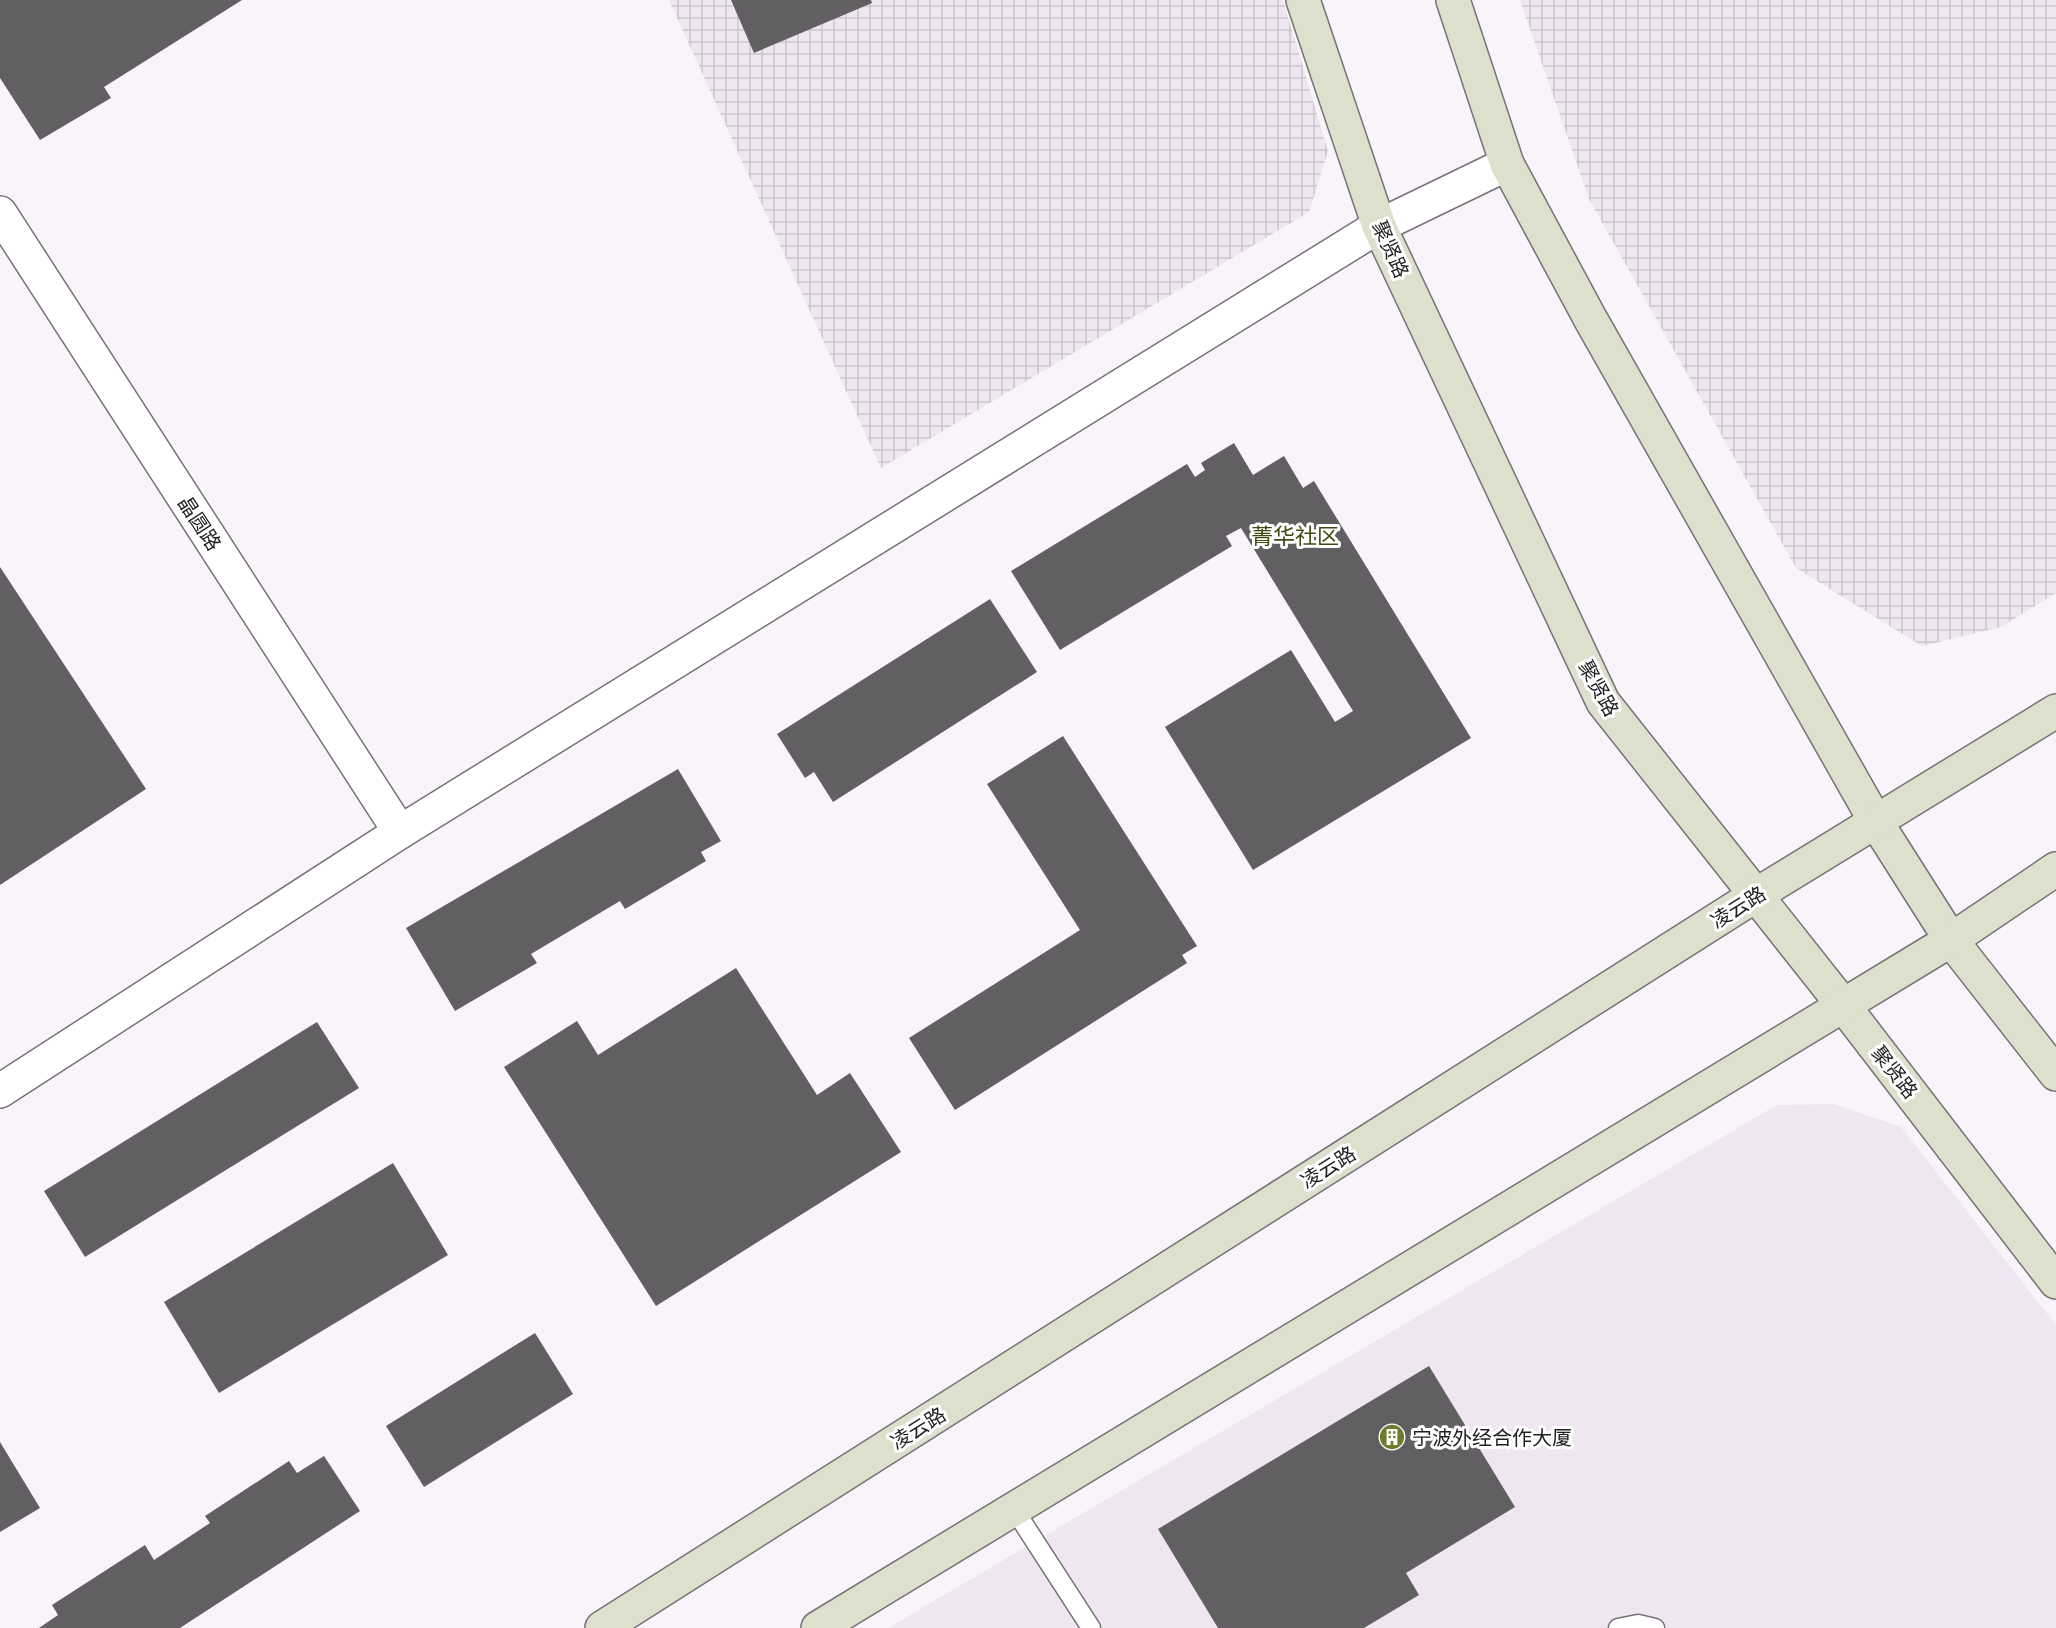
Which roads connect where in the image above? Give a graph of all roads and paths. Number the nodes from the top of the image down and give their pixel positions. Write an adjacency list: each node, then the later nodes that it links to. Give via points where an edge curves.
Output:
1 (1303, 0): 5 (main road, 聚贤路)
2 (1453, 0): 3 (main road)
3 (1507, 164): 5 (street); 7 (main road)
4 (0, 213): 8 (street, 晶圆路)
5 (1379, 226): 8 (street); 10 (main road, 聚贤路, via 1603,702)
6 (2056, 711): 7 (main road, 凌云路)
7 (1876, 822): 10 (main road, 凌云路); 11 (main road)
8 (400, 832): 14 (street)
9 (2056, 869): 11 (main road)
10 (1756, 895): 12 (main road, 聚贤路); 17 (main road, 凌云路)
11 (1951, 940): 12 (main road); 13 (main road)
12 (1843, 1005): 15 (main road, 聚贤路); 16 (main road)
13 (2056, 1074)
14 (0, 1091)
15 (2056, 1282)
16 (1014, 1509): 18 (main road); 19 (lane)
17 (602, 1628)
18 (818, 1628)
19 (1091, 1628)
20 (1618, 1628): 21 (lane, via 1638,1624)
21 (1655, 1628)

